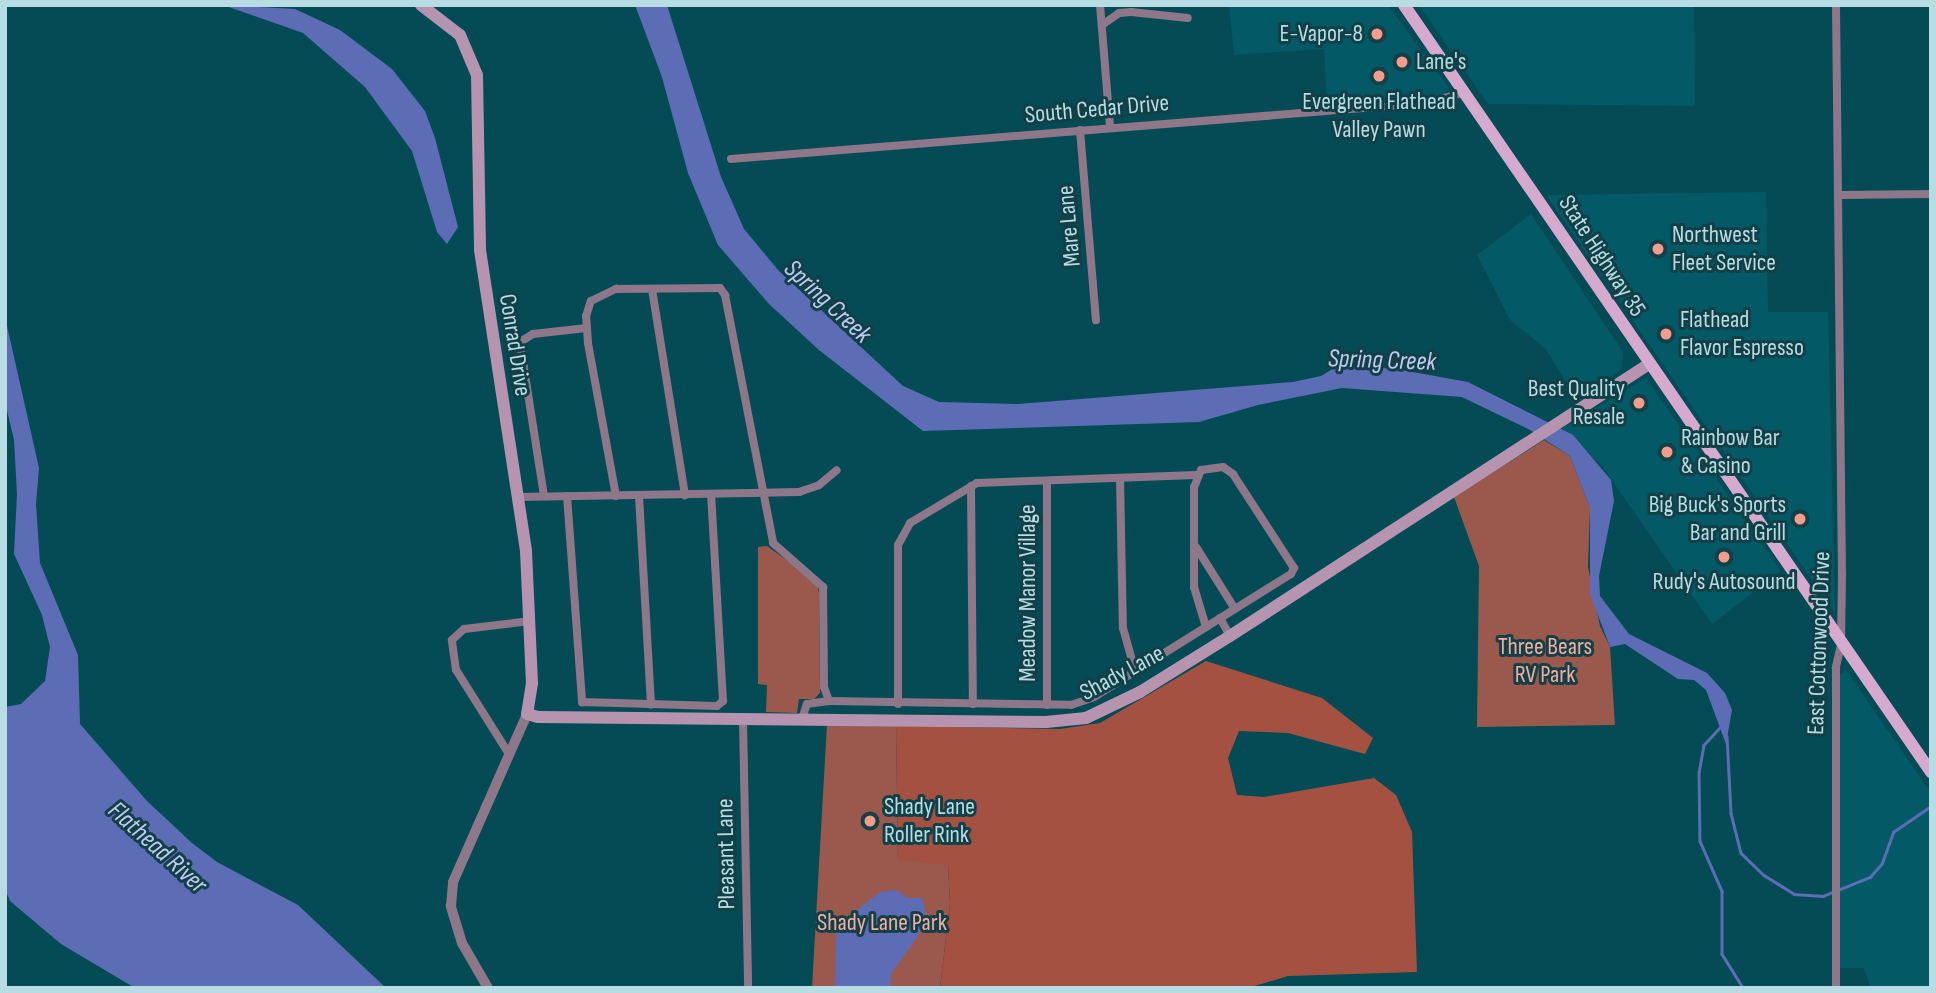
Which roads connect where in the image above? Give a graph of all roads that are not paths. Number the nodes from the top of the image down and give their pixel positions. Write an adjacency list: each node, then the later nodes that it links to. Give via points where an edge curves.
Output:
1 (421, 5): 29 (main road, Conrad Drive, via 460,35 477,75 480,250)
2 (1100, 5): 6 (street)
3 (1404, 5): 7 (main road, State Highway 35)
4 (1836, 5): 12 (street, East Cottonwood Drive)
5 (1188, 18): 6 (street, via 1131,12 1119,13)
6 (1102, 24): 8 (street)
7 (1466, 92): 8 (street, South Cedar Drive, via 1425,103); 16 (main road, State Highway 35)
8 (1111, 127): 9 (street, South Cedar Drive)
9 (1080, 130): 10 (street, South Cedar Drive); 14 (street, Mare Lane)
10 (731, 159)
11 (1931, 194): 12 (street)
12 (1839, 195): 36 (street, East Cottonwood Drive)
13 (652, 289): 15 (street, via 616,289 597,295 589,307); 22 (street); 24 (street, via 723,291)
14 (1096, 320)
15 (587, 328): 25 (street, via 533,334 520,342); 27 (street)
16 (1649, 364): 35 (main road, Shady Lane); 36 (main road, State Highway 35)
17 (837, 470): 24 (street, via 819,485 799,492)
18 (1196, 475): 19 (street, Meadow Manor Village); 30 (street); 31 (street, Meadow Manor Village, via 1211,467 1223,467 1233,474 1294,563 1291,574)
19 (1120, 478): 20 (street, Meadow Manor Village); 37 (street, via 1123,628)
20 (1047, 481): 21 (street, Meadow Manor Village); 42 (street, Meadow Manor Village)
21 (971, 486): 39 (street, Meadow Manor Village, via 910,523 900,536); 40 (street)
22 (685, 495): 23 (street); 28 (street)
23 (711, 495): 24 (street); 41 (street, via 723,701 717,706)
24 (761, 495): 38 (street, via 777,550 823,587 824,687)
25 (544, 496): 26 (street); 29 (street)
26 (567, 496): 27 (street); 41 (street, via 579,694 588,705)
27 (616, 496): 28 (street)
28 (639, 496): 41 (street)
29 (519, 497): 33 (main road, Conrad Drive)
30 (1196, 547): 31 (street); 34 (street, via 1194,587)
31 (1235, 609): 32 (street, Meadow Manor Village)
32 (1220, 618): 34 (street, Meadow Manor Village); 35 (street)
33 (530, 621): 43 (main road, Conrad Drive, via 532,683); 46 (street, via 464,629 452,640 456,670)
34 (1206, 627): 37 (street, Meadow Manor Village)
35 (1230, 636): 44 (main road, Shady Lane, via 1140,692 1086,718 1046,722)
36 (1841, 645): 47 (main road, State Highway 35); 50 (street, East Cottonwood Drive, via 1836,667)
37 (1135, 671): 42 (street, Meadow Manor Village, via 1082,703)
38 (829, 701): 39 (street, Meadow Manor Village); 44 (street, via 807,704)
39 (898, 704): 40 (street, Meadow Manor Village)
40 (972, 704): 42 (street, Meadow Manor Village)
41 (651, 705)
42 (1047, 705)
43 (527, 714): 45 (main road, Shady Lane, via 547,719); 46 (street)
44 (802, 719): 45 (main road, Shady Lane)
45 (743, 720): 49 (street, Pleasant Lane)
46 (509, 754): 48 (street, via 455,870 451,906 462,943)
47 (1931, 772)
48 (488, 988)
49 (748, 988)
50 (1836, 988)

